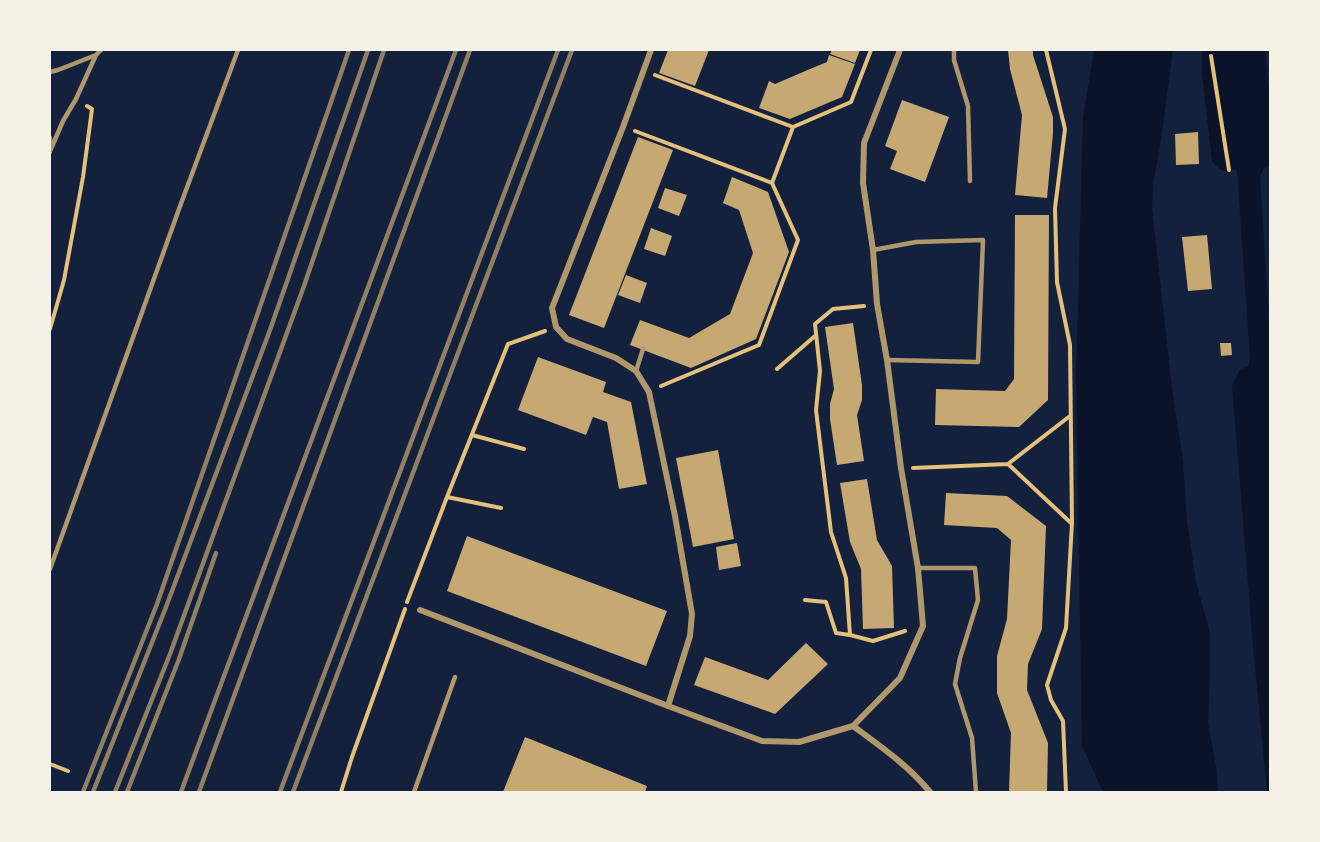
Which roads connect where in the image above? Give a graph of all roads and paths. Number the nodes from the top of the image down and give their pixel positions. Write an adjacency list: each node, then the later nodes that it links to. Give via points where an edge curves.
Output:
1 (101, 50): 8 (lane)
2 (238, 50): 39 (lane)
3 (651, 50): 10 (street)
4 (871, 50): 14 (path, via 851,102)
5 (900, 50): 20 (street, via 864,143 863,183)
6 (954, 50): 18 (lane, via 968,106)
7 (1047, 50): 30 (path, via 1065,129 1055,208 1058,282 1070,345)
8 (96, 55): 11 (lane); 16 (lane)
9 (1211, 56): 17 (path)
10 (643, 70): 13 (street); 14 (path)
11 (50, 72)
12 (92, 108): 23 (path, via 64,280)
13 (623, 126): 19 (path); 22 (street, via 552,308)
14 (793, 127): 19 (path)
15 (50, 138): 16 (lane)
16 (50, 150)
17 (1229, 170)
18 (970, 181)
19 (772, 183): 29 (path, via 798,240 759,345)
20 (873, 250): 21 (street); 26 (lane, via 916,242 984,240 978,362)
21 (878, 304): 24 (path, via 833,309 815,324); 26 (street)
22 (556, 327): 28 (street, via 567,339 616,358); 31 (path, via 508,344)
23 (50, 329)
24 (816, 335): 27 (path); 43 (path, via 820,371 816,410 831,532 846,578)
25 (643, 349): 28 (lane)
26 (887, 360): 34 (street)
27 (777, 369)
28 (636, 371): 29 (street)
29 (649, 392): 45 (street, via 692,614 690,636)
30 (1070, 416): 33 (path); 37 (path)
31 (472, 435): 32 (path); 35 (path)
32 (524, 449)
33 (1008, 464): 34 (path); 37 (path)
34 (901, 468): 38 (street)
35 (447, 497): 36 (path); 49 (path)
36 (501, 508)
37 (1072, 524): 53 (path, via 1066,628 1047,685 1063,721)
38 (918, 568): 42 (street); 52 (lane, via 975,568 978,600 955,684 972,738)
39 (50, 569)
40 (806, 600): 43 (path, via 826,602 836,633)
41 (420, 610): 45 (street)
42 (923, 626): 43 (path, via 873,641); 46 (street, via 900,678)
43 (850, 635)
44 (455, 677): 50 (lane)
45 (668, 706): 46 (street, via 762,741 799,742)
46 (853, 726): 51 (street, via 904,765)
47 (50, 764): 48 (path)
48 (68, 771)
49 (341, 792)
50 (414, 792)
51 (930, 792)
52 (976, 792)
53 (1066, 792)

